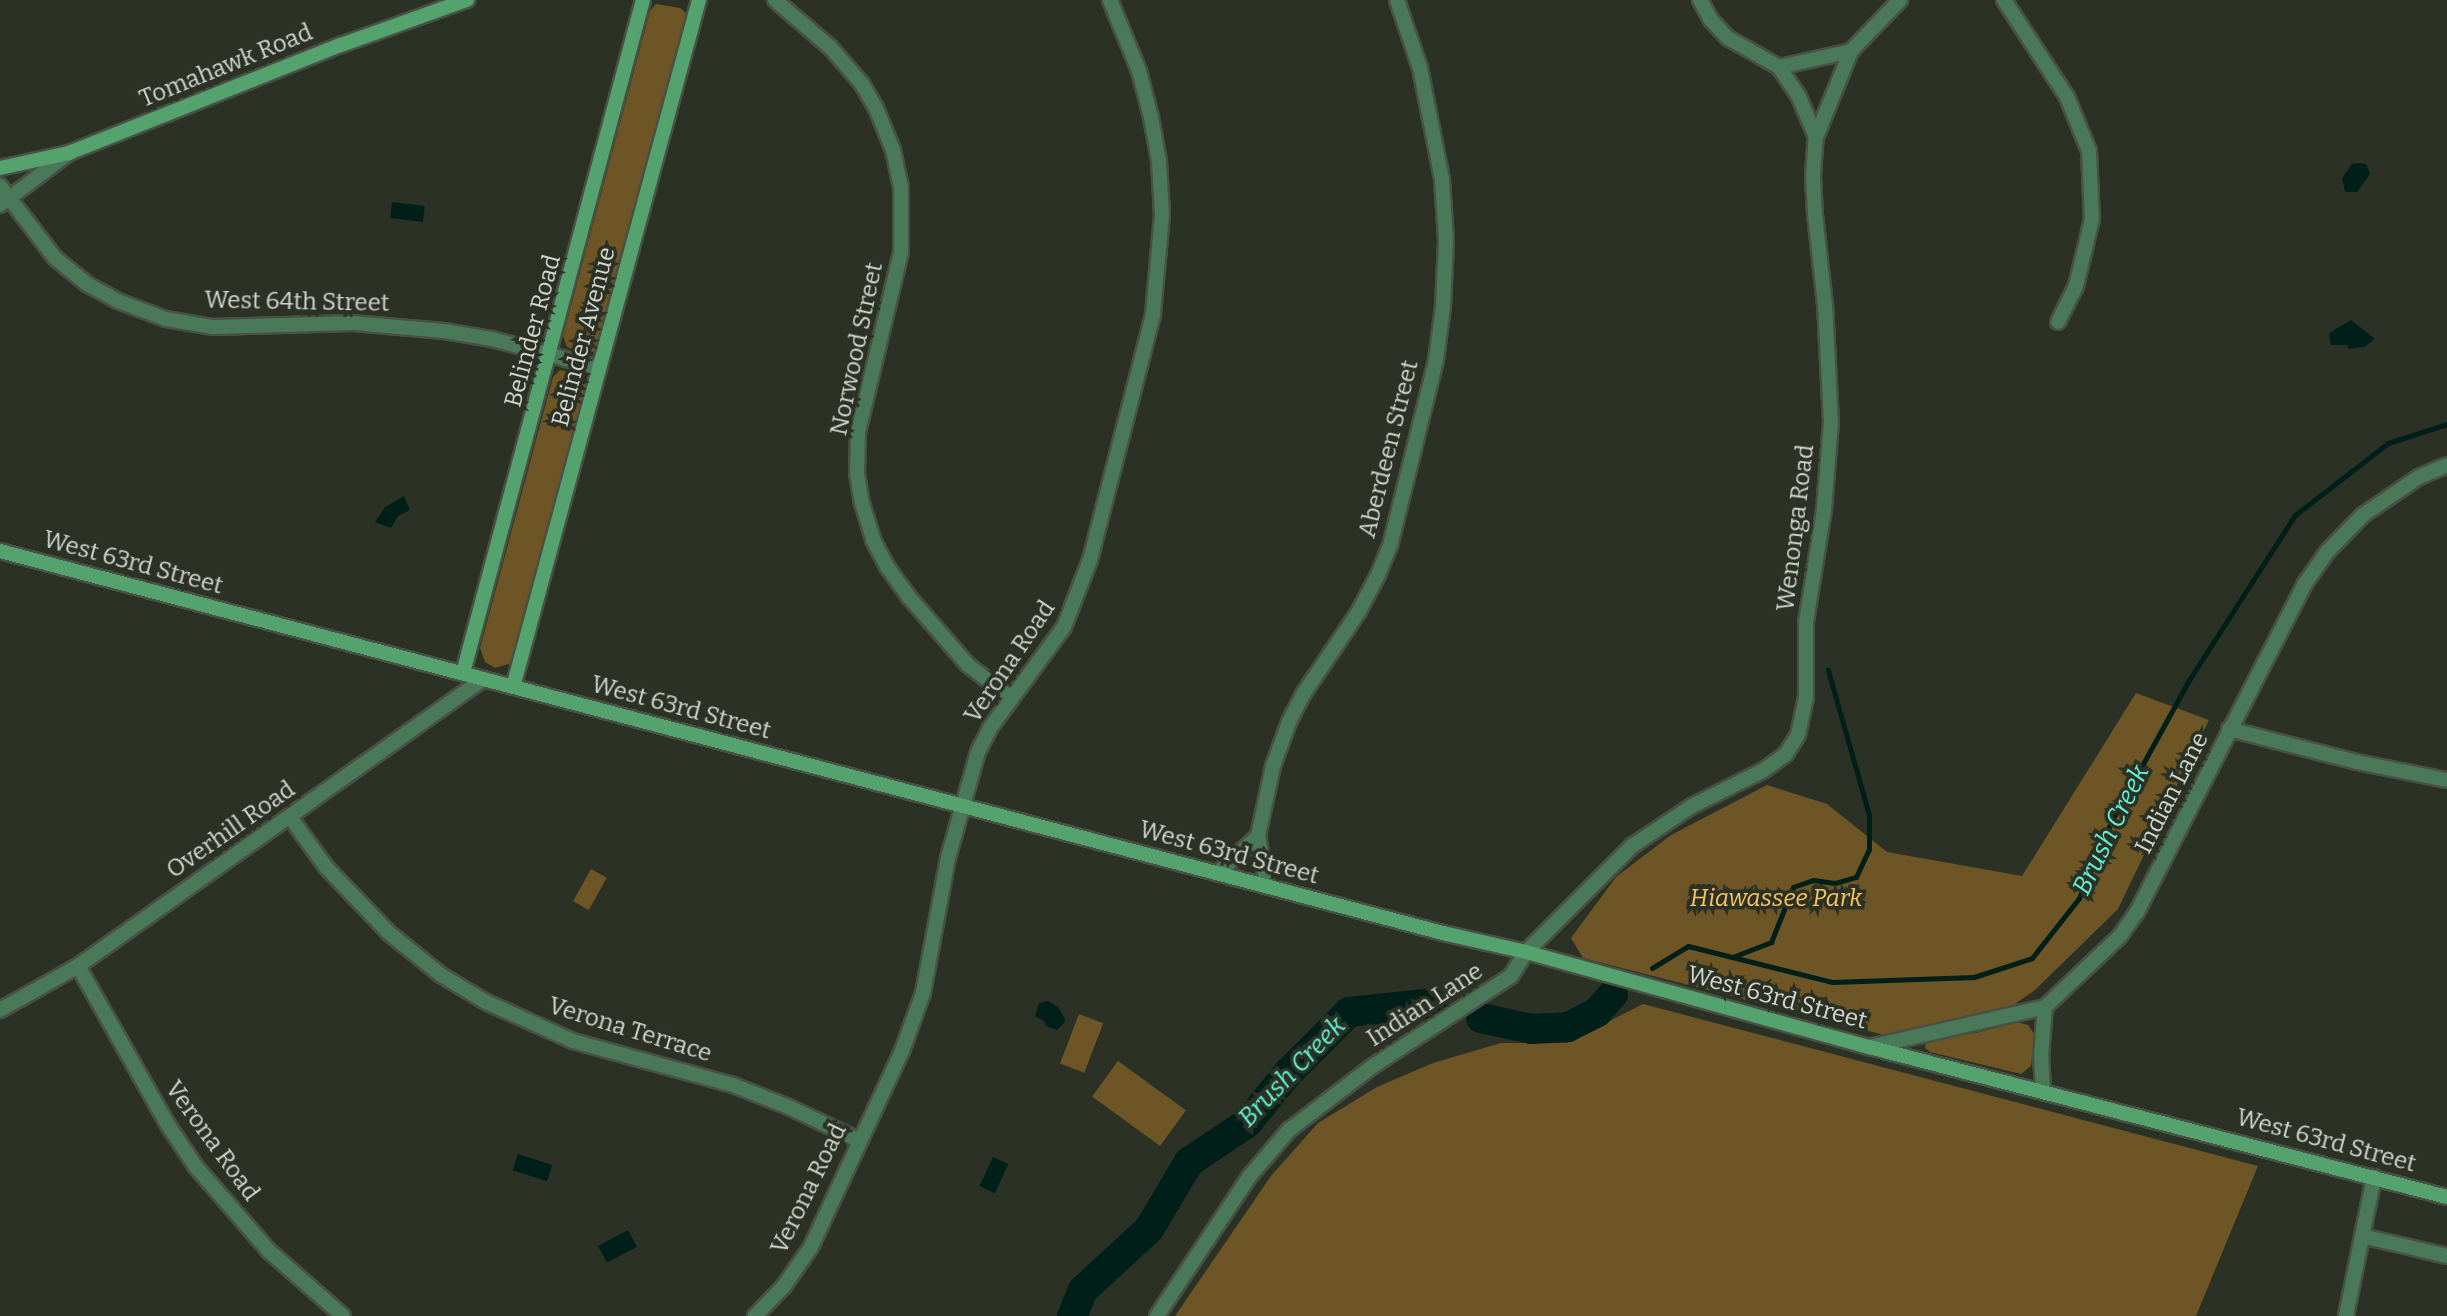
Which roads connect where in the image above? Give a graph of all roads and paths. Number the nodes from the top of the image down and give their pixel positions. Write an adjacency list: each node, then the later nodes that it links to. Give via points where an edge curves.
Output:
1 (467, 0): 13 (main road, Tomahawk Road, via 352,40)
2 (643, 0): 18 (main road, Belinder Road)
3 (699, 0): 19 (main road, Belinder Avenue)
4 (775, 0): 25 (street, Norwood Street, via 831,48 862,84 893,150 901,187 900,257 858,433 862,503 873,540 909,597 968,665)
5 (1110, 0): 25 (street, Verona Road, via 1139,71 1159,161 1162,215 1153,314 1077,600 1046,655)
6 (1397, 0): 30 (street, Aberdeen Street, via 1423,78 1442,179 1446,240 1436,360 1391,542 1359,611 1289,722 1273,766)
7 (1700, 0): 11 (street, via 1728,38)
8 (1900, 0): 10 (street, Wenonga Road)
9 (2004, 0): 17 (street, via 2077,115 2092,170 2087,247 2076,286)
10 (1851, 51): 11 (street); 12 (street, Wenonga Road)
11 (1779, 67): 12 (street, via 1799,97)
12 (1816, 137): 33 (street, Wenonga Road, via 1814,201 1831,422 1824,509 1806,622 1806,698 1798,735 1786,754 1765,770 1692,806 1632,846)
13 (69, 153): 14 (main road, Tomahawk Road); 16 (street)
14 (0, 169)
15 (0, 186): 16 (street, West 64th Street)
16 (4, 202): 18 (street, West 64th Street, via 41,244 87,284 166,319 213,327 387,325 492,339)
17 (2058, 322)
18 (551, 354): 19 (street, West 64th Street); 22 (main road, Belinder Road)
19 (599, 368): 24 (main road, Belinder Avenue)
20 (2447, 464): 26 (street, Indian Lane, via 2393,492 2327,552 2292,604)
21 (0, 551): 22 (main road, West 63rd Street)
22 (463, 673): 23 (main road, West 63rd Street)
23 (484, 679): 24 (main road, West 63rd Street); 29 (street, Overhill Road)
24 (513, 687): 28 (main road, West 63rd Street)
25 (1011, 698): 28 (street, Verona Road, via 978,752)
26 (2230, 729): 27 (street); 35 (street, Indian Lane, via 2137,912 2120,936)
27 (2447, 780)
28 (962, 806): 31 (main road, West 63rd Street); 39 (street, Verona Road, via 923,993 902,1051)
29 (290, 817): 34 (street, Overhill Road); 39 (street, Verona Terrace, via 326,867 389,933 441,975 486,1002 573,1041 733,1085)
30 (1258, 836): 31 (street); 32 (street, Aberdeen Street)
31 (1218, 873): 32 (main road, West 63rd Street)
32 (1267, 885): 33 (main road, West 63rd Street)
33 (1526, 952): 37 (main road, West 63rd Street); 46 (street, Indian Lane, via 1511,976 1363,1073 1289,1130 1250,1177)
34 (78, 967): 36 (street, Overhill Road); 44 (street, Verona Road, via 197,1167 269,1251)
35 (2045, 1007): 37 (street); 38 (street)
36 (0, 1010)
37 (1869, 1047): 38 (main road, West 63rd Street)
38 (2043, 1091): 40 (main road, West 63rd Street)
39 (858, 1140): 45 (street, Verona Road, via 811,1247 784,1286)
40 (2374, 1177): 41 (main road, West 63rd Street); 42 (street)
41 (2447, 1196)
42 (2362, 1236): 43 (street); 47 (street)
43 (2447, 1256)
44 (344, 1316)
45 (755, 1316)
46 (1157, 1316)
47 (2346, 1316)

